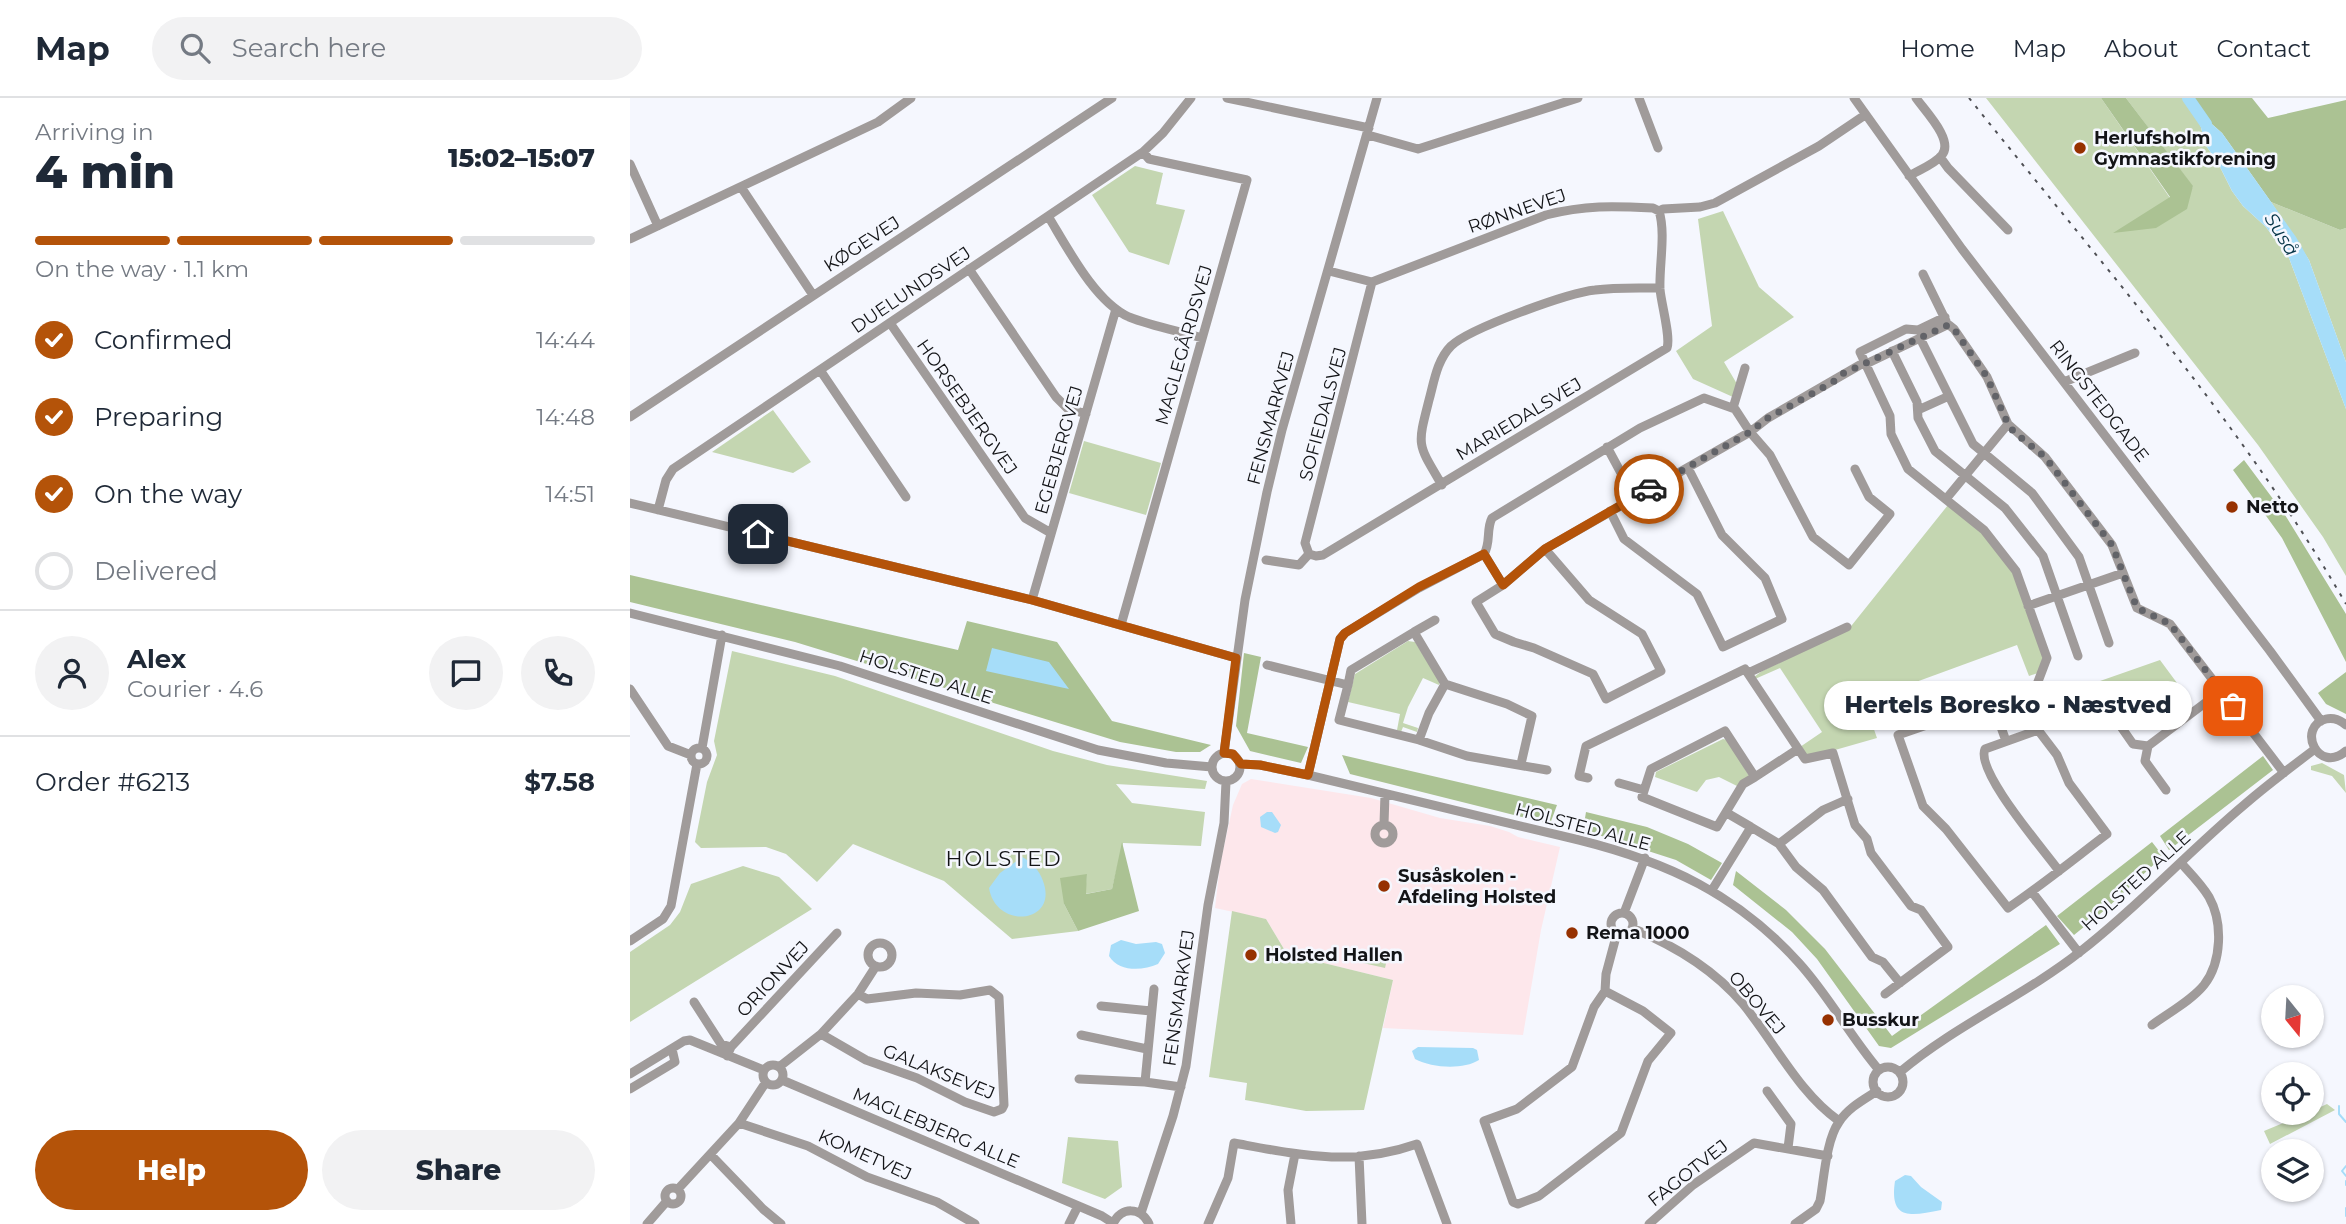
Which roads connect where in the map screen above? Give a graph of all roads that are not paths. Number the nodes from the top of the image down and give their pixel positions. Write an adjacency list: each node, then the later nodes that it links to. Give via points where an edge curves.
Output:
1 (911, 98): 17 (street, via 878,122)
2 (1112, 98): 28 (street, KØGEVEJ)
3 (1191, 98): 13 (street, DUELUNDSVEJ)
4 (1227, 98): 11 (street)
5 (1377, 98): 11 (street, FENSMARKVEJ)
6 (1578, 98): 11 (street, via 1418,149)
7 (1639, 98): 12 (street)
8 (1854, 98): 10 (street, RINGSTEDGADE)
9 (1916, 98): 14 (street, via 1945,138 1946,148)
10 (1866, 115): 16 (street, RINGSTEDGADE); 18 (street, RØNNEVEJ, via 1715,203)
11 (1368, 131): 24 (street, FENSMARKVEJ)
12 (1658, 148)
13 (1143, 152): 19 (street, DUELUNDSVEJ); 32 (street, MAGLEGÅRDSVEJ, via 1149,159 1247,180)
14 (1940, 157): 16 (street); 21 (street)
15 (630, 164): 20 (street)
16 (1909, 176): 39 (street, RINGSTEDGADE)
17 (740, 187): 20 (street); 28 (street)
18 (1659, 211): 26 (street, RØNNEVEJ, via 1593,205 1569,209); 27 (street, MARIEDALSVEJ)
19 (1048, 216): 23 (street, DUELUNDSVEJ); 29 (street, via 1091,283)
20 (658, 226): 22 (street)
21 (2008, 230)
22 (630, 239)
23 (969, 269): 31 (street, DUELUNDSVEJ); 43 (street, via 1056,397 1067,408)
24 (1329, 271): 26 (street); 78 (street, FENSMARKVEJ, via 1282,430 1253,553)
25 (1923, 274): 30 (street)
26 (1372, 282): 61 (street, SOFIEDALSVEJ, via 1305,543)
27 (1660, 288): 52 (street, MARIEDALSVEJ, via 1667,348); 52 (street, via 1575,293 1466,335 1450,347 1437,370 1420,439 1422,452)
28 (813, 295): 44 (street, KØGEVEJ)
29 (1116, 309): 32 (street); 43 (street, EGEBJERGVEJ)
30 (1947, 321): 33 (street); 36 (street, via 1906,329 1860,352); 45 (street, via 1987,377)
31 (890, 323): 38 (street, DUELUNDSVEJ); 59 (street, HORSEBJERGVEJ, via 1025,519)
32 (1202, 338): 72 (street, MAGLEGÅRDSVEJ)
33 (1920, 338): 34 (street); 40 (street)
34 (1892, 351): 36 (street); 42 (street)
35 (2135, 353): 39 (street)
36 (1866, 363): 46 (street); 55 (street, via 1908,469)
37 (1745, 368): 41 (street)
38 (820, 370): 53 (street); 57 (street, DUELUNDSVEJ, via 673,469)
39 (2064, 382): 88 (street, RINGSTEDGADE)
40 (1949, 396): 42 (street); 48 (street, via 1973,444)
41 (1733, 408): 46 (street); 47 (street, via 1704,398)
42 (1917, 410): 51 (street, via 1934,451)
43 (1086, 414): 59 (street, EGEBJERGVEJ)
44 (630, 417)
45 (2008, 424): 48 (street); 64 (street, via 2045,457 2112,545)
46 (1750, 432): 49 (street); 50 (street, via 1770,455 1813,537 1849,565 1890,513 1869,497)
47 (1607, 447): 54 (street); 62 (street, via 1493,518)
48 (1984, 452): 51 (street); 66 (street, via 2032,493 2078,557)
49 (1688, 468): 54 (street); 58 (street, via 1722,536 1765,578 1782,619 1723,647 1697,594 1624,539)
50 (1855, 469)
51 (1965, 476): 55 (street); 67 (street, via 2012,515 2043,556)
52 (1442, 485): 61 (street, MARIEDALSVEJ, via 1323,555)
53 (906, 497)
54 (1634, 497): 58 (street)
55 (1946, 499): 69 (street, via 1984,530 2016,571)
56 (630, 503): 57 (street)
57 (658, 510): 68 (street)
58 (1610, 511): 60 (street)
59 (1051, 533): 68 (street, EGEBJERGVEJ)
60 (1545, 549): 65 (street); 65 (street, via 1589,600 1642,634 1661,671 1606,699 1593,674 1495,634 1476,602)
61 (1309, 554): 63 (street, MARIEDALSVEJ, via 1299,565)
62 (1484, 554): 65 (street); 81 (street, via 1345,633)
63 (1266, 559)
64 (2123, 573): 66 (street); 86 (street, via 2137,608 2170,624)
65 (1503, 585)
66 (2089, 585): 67 (street); 76 (street)
67 (2057, 596): 69 (street); 77 (street)
68 (1032, 600): 72 (street)
69 (2028, 606): 87 (street, via 2047,659 2036,687)
70 (630, 613): 75 (street, HOLSTED ALLE)
71 (1435, 620): 74 (street)
72 (1121, 625): 78 (street)
73 (1847, 628): 80 (street)
74 (1414, 632): 82 (street); 83 (street, via 1351,670)
75 (722, 635): 93 (street); 102 (street, HOLSTED ALLE, via 839,665 1098,750)
76 (2109, 643)
77 (2078, 656)
78 (1236, 658): 96 (street, FENSMARKVEJ)
79 (1267, 665): 81 (street)
80 (1748, 673): 94 (street); 107 (street, via 1745,669 1586,746 1579,776)
81 (1331, 680): 83 (street); 105 (street)
82 (1445, 684): 90 (street); 101 (street, via 1532,716)
83 (1348, 685): 90 (street, via 1339,720)
84 (630, 689): 98 (street, via 668,746)
85 (2096, 691): 92 (street, via 2133,744)
86 (2221, 691): 92 (street); 104 (street)
87 (1992, 702): 91 (street); 122 (street, via 1898,734 1923,806 2008,908)
88 (2320, 721): 89 (street, via 2333,718); 95 (street, via 2311,737)
89 (2346, 725)
90 (1419, 740): 101 (street, via 1467,756)
91 (2006, 741): 120 (street, via 1983,751 1993,785); 120 (street, via 2038,730 2107,834)
92 (2148, 746): 111 (street, via 2145,761)
93 (702, 748): 98 (street); 99 (street, via 707,759)
94 (1798, 749): 106 (street); 113 (street, via 1805,760 1833,753)
95 (2315, 749): 97 (street, via 2332,757); 104 (street, HOLSTED ALLE)
96 (1224, 753): 100 (street, via 1233,754); 102 (street)
97 (2345, 753)
98 (691, 755): 99 (street)
99 (697, 764): 127 (street, via 671,906 663,919)
100 (1241, 764): 105 (street, HOLSTED ALLE); 108 (street, via 1238,776)
101 (1521, 764): 103 (street)
102 (1212, 767): 108 (street, via 1217,779)
103 (1547, 770)
104 (2284, 773): 119 (street, HOLSTED ALLE)
105 (1308, 775): 112 (street, HOLSTED ALLE)
106 (1755, 777): 110 (street, via 1725,731 1651,769); 114 (street, via 1743,783)
107 (1588, 779)
108 (1226, 782): 153 (street, FENSMARKVEJ, via 1224,822)
109 (1619, 783): 110 (street)
110 (1644, 790): 114 (street, via 1642,797 1717,827)
111 (2166, 790)
112 (1385, 794): 115 (street); 118 (street, HOLSTED ALLE)
113 (1848, 799): 117 (street, via 1823,810); 130 (street, via 1855,825 1871,853 1948,947)
114 (1727, 813): 116 (street)
115 (1384, 824)
116 (1751, 827): 117 (street); 121 (street)
117 (1779, 844): 130 (street, via 1796,867 1823,890 1872,957 1883,962)
118 (1645, 858): 121 (street, HOLSTED ALLE); 123 (street)
119 (2181, 863): 128 (street, HOLSTED ALLE); 138 (street, via 2215,909 2216,959 2204,985)
120 (2059, 871): 122 (street)
121 (1712, 890): 146 (street, HOLSTED ALLE, via 1750,917 1800,964)
122 (2032, 892): 128 (street)
123 (1624, 913): 124 (street, via 1632,919); 126 (street, via 1612,921)
124 (1632, 928): 126 (street); 157 (street, OBOVEJ, via 1686,955 1725,987 1743,1004 1813,1099)
125 (838, 933): 143 (street, ORIONVEJ)
126 (1617, 933): 132 (street)
127 (630, 942)
128 (2079, 953): 147 (street, HOLSTED ALLE, via 1949,1035)
129 (876, 966): 133 (street)
130 (1900, 983): 134 (street)
131 (1154, 989): 137 (street)
132 (1605, 992): 132 (street, via 1594,1007 1568,1072 1517,1109 1484,1121 1513,1202 1539,1196 1621,1133 1648,1061 1671,1033 1643,1011)
133 (858, 994): 139 (street); 139 (street, GALAKSEVEJ, via 867,999 995,992 999,997 1002,1109 994,1112 965,1102 918,1078 866,1060)
134 (1885, 994)
135 (694, 1002): 143 (street)
136 (1101, 1006): 137 (street)
137 (1151, 1012): 142 (street)
138 (2152, 1025)
139 (821, 1034): 144 (street)
140 (1081, 1035): 142 (street)
141 (671, 1049): 143 (street, via 690,1040); 148 (street); 154 (street, via 675,1062)
142 (1147, 1049): 152 (street)
143 (729, 1051): 145 (street)
144 (779, 1066): 145 (street); 150 (street)
145 (764, 1070): 151 (street)
146 (1879, 1070): 147 (street, via 1892,1067); 156 (street, via 1873,1083)
147 (1900, 1072): 156 (street, via 1903,1086 1896,1094 1886,1096)
148 (630, 1074)
149 (1079, 1079): 152 (street)
150 (782, 1080): 151 (street, via 774,1085); 164 (street, MAGLEBJERG ALLE)
151 (766, 1082): 158 (street)
152 (1145, 1082): 153 (street)
153 (1181, 1087): 165 (street, FENSMARKVEJ)
154 (630, 1089)
155 (1767, 1091): 159 (street, via 1791,1125)
156 (1877, 1091): 157 (street)
157 (1839, 1121): 163 (street)
158 (739, 1123): 161 (street); 168 (street, KOMETVEJ, via 808,1146 867,1177 937,1202)
159 (1788, 1148): 163 (street, FAGOTVEJ); 176 (street, FAGOTVEJ, via 1750,1145 1693,1185)
160 (1295, 1154): 162 (street); 172 (street, via 1234,1143 1228,1178); 173 (street, via 1289,1190)
161 (711, 1155): 166 (street, via 678,1189 666,1190 667,1202); 167 (street)
162 (1359, 1156): 174 (street); 175 (street, via 1382,1155 1417,1144)
163 (1828, 1156): 177 (street, via 1821,1201)
164 (1078, 1206): 169 (street); 170 (street, MAGLEBJERG ALLE)
165 (1141, 1213): 170 (street, via 1125,1212); 171 (street)
166 (647, 1224)
167 (781, 1224)
168 (975, 1224)
169 (1069, 1224)
170 (1113, 1224)
171 (1149, 1224)
172 (1208, 1224)
173 (1291, 1224)
174 (1362, 1224)
175 (1447, 1224)
176 (1649, 1224)
177 (1795, 1224)

